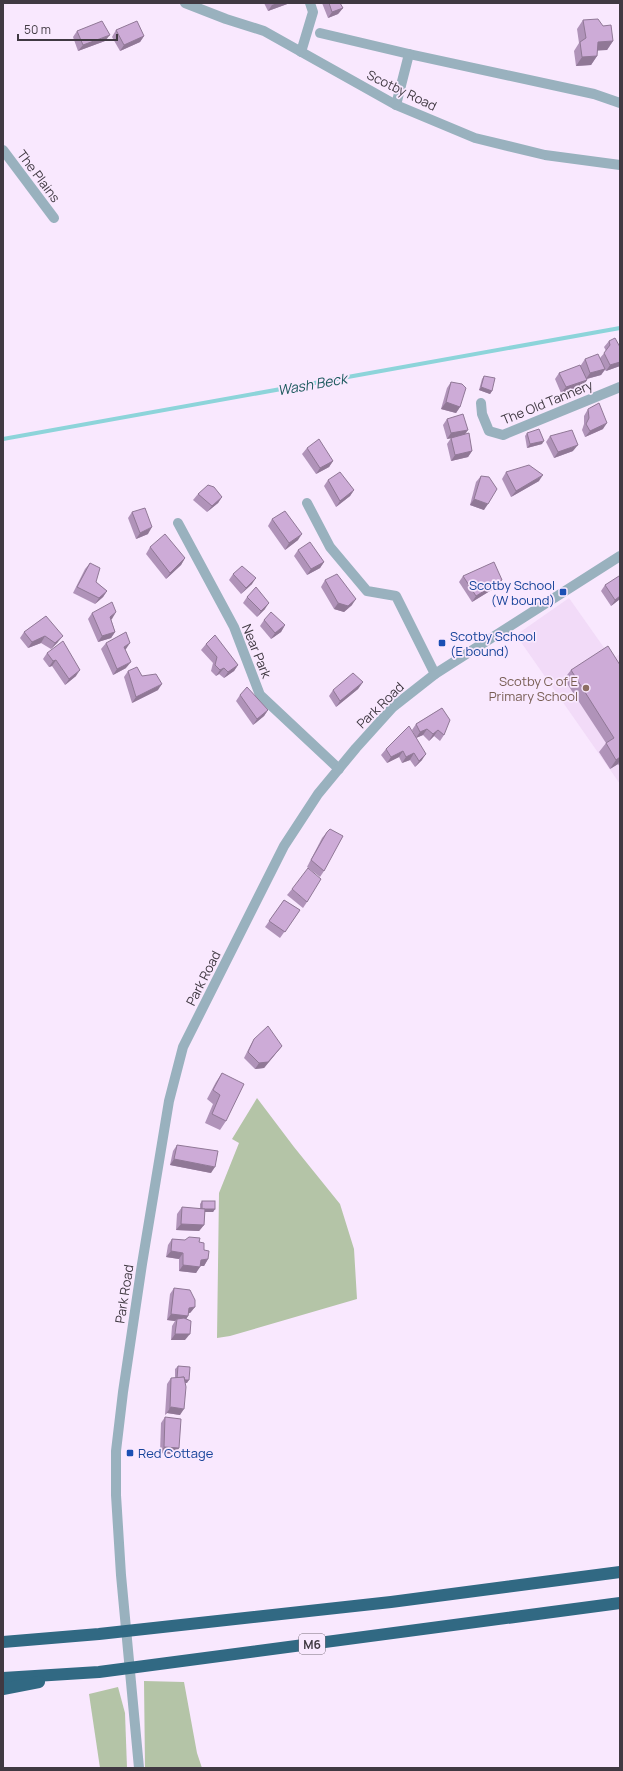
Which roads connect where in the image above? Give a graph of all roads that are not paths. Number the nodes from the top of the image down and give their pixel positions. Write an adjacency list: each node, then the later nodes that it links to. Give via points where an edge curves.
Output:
1 (185, 3): 4 (street, Scotby Road, via 264,31)
2 (310, 3): 4 (street, via 313,12)
3 (320, 33): 5 (street)
4 (301, 52): 7 (street, Scotby Road)
5 (409, 54): 6 (street, via 594,94); 7 (street)
6 (620, 103)
7 (396, 105): 9 (street, Scotby Road, via 475,138 545,155)
8 (3, 150): 10 (street, The Plains)
9 (620, 165)
10 (54, 218)
11 (620, 387): 12 (street, The Old Tannery, via 503,435 489,431 482,414)
12 (481, 403)
13 (307, 503): 16 (street, via 330,548 366,591 396,596)
14 (178, 523): 17 (street, Near Park, via 234,627 260,695)
15 (620, 556): 16 (street, Park Road)
16 (435, 674): 17 (street, Park Road, via 393,707)
17 (339, 768): 26 (street, Park Road, via 318,794 284,846 183,1047 169,1101 116,1451 121,1575)
18 (620, 1572): 21 (highway, via 391,1602)
19 (620, 1603): 23 (highway, M6)
20 (3, 1634): 21 (highway)
21 (100, 1634): 22 (highway)
22 (3, 1642)
23 (99, 1672): 24 (highway, M6); 25 (highway)
24 (3, 1678)
25 (3, 1689)
26 (139, 1768)

